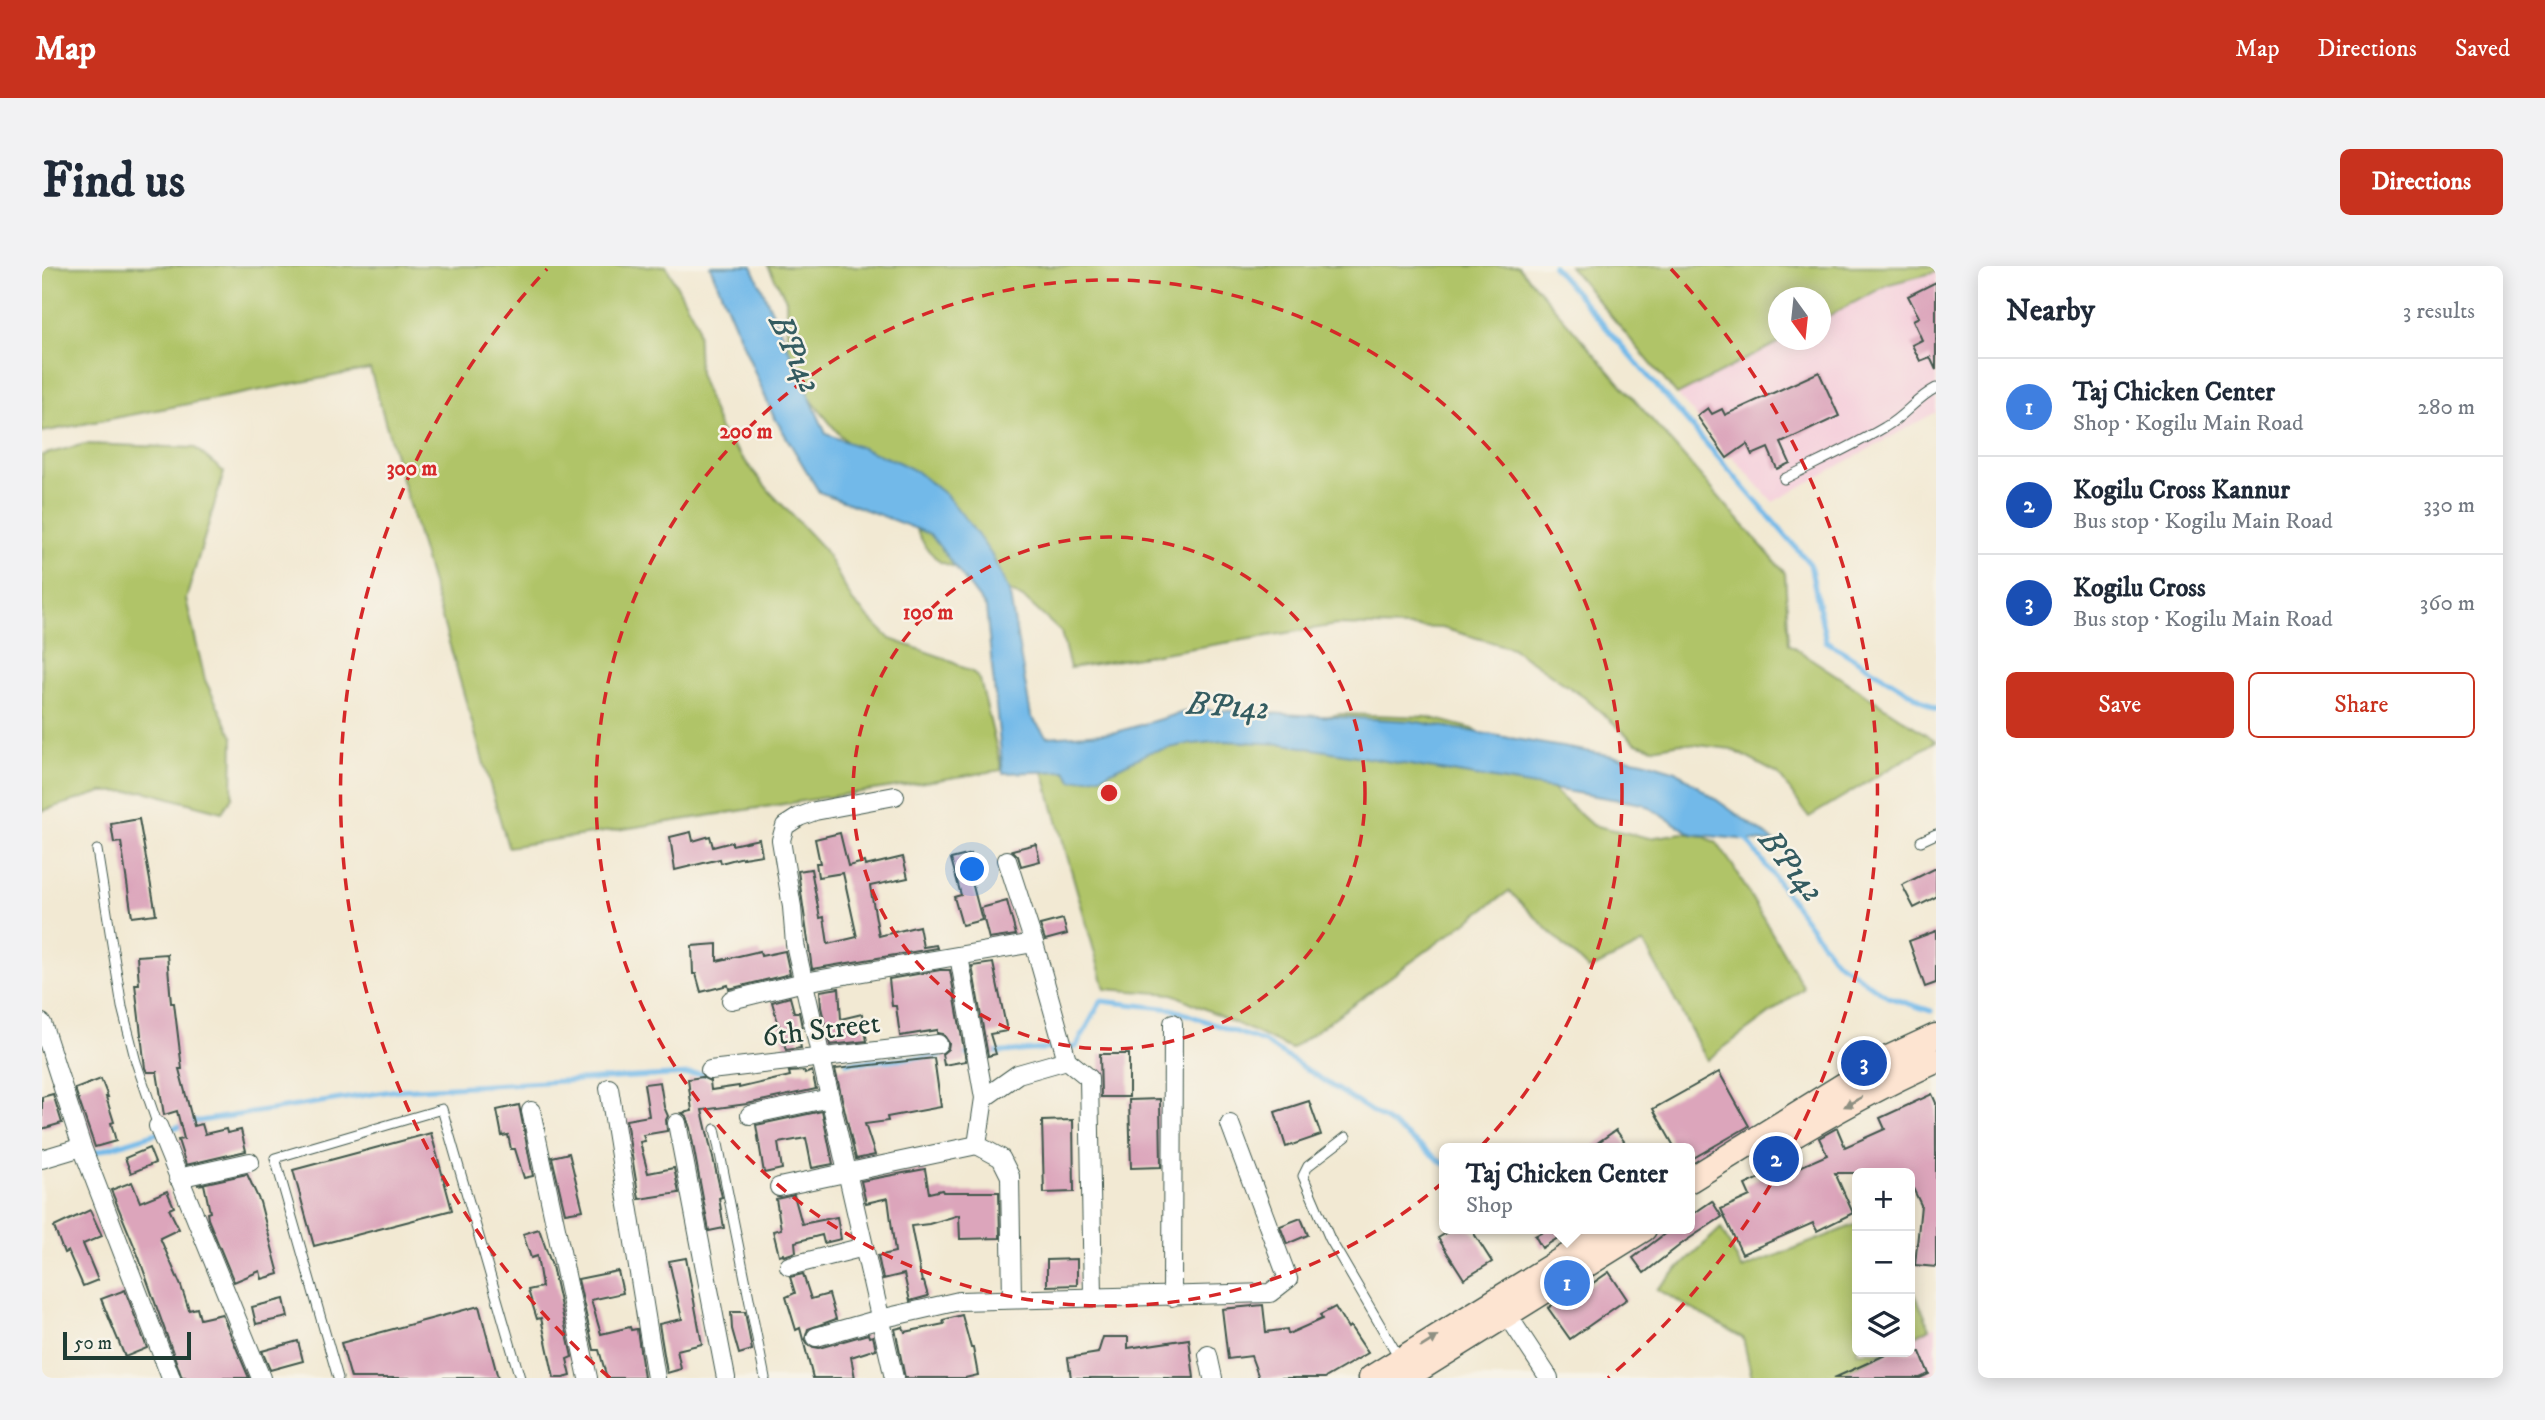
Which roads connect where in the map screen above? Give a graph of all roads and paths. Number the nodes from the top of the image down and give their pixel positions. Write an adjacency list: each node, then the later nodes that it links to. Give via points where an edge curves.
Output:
1 (1936, 388): 2 (lane, via 1887,427)
2 (1784, 479)
3 (895, 796): 10 (street, via 815,811 785,826 781,840)
4 (1936, 834): 5 (lane)
5 (1922, 841)
6 (97, 850): 29 (lane, via 122,1007)
7 (1007, 860): 8 (street)
8 (1034, 943): 9 (street); 17 (street)
9 (959, 956): 10 (street); 23 (street)
10 (804, 982): 11 (street); 16 (street)
11 (731, 1000)
12 (42, 1023): 32 (street)
13 (1173, 1023): 45 (street)
14 (1936, 1036): 19 (main road)
15 (938, 1044): 16 (street, 6th Street)
16 (821, 1057): 20 (street, 6th Street); 22 (street)
17 (1066, 1060): 23 (street, via 1018,1074); 44 (street, via 1089,1078)
18 (1936, 1061): 19 (main road)
19 (1893, 1068): 36 (main road); 39 (main road, one-way to 39, via 1822,1118)
20 (710, 1070)
21 (609, 1088): 58 (street)
22 (830, 1098): 25 (street); 35 (street)
23 (984, 1098): 31 (street)
24 (531, 1111): 57 (street)
25 (751, 1115)
26 (677, 1123): 59 (street)
27 (1230, 1124): 45 (street, via 1288,1279 1270,1293)
28 (715, 1129): 60 (lane)
29 (161, 1135): 37 (street)
30 (1346, 1137): 52 (lane, via 1308,1166 1303,1176 1330,1239)
31 (977, 1145): 35 (street); 46 (street, via 1001,1158 1010,1177)
32 (85, 1154): 33 (street); 53 (street)
33 (42, 1159)
34 (250, 1162): 37 (street)
35 (847, 1172): 38 (street); 42 (street)
36 (1695, 1177)
37 (178, 1178): 54 (street)
38 (779, 1187)
39 (1695, 1194)
40 (1604, 1234): 49 (main road)
41 (1636, 1234): 47 (main road)
42 (864, 1247): 43 (street); 48 (street)
43 (789, 1266)
44 (1093, 1296): 45 (street); 46 (street)
45 (1172, 1297)
46 (1012, 1299): 48 (street, via 959,1301)
47 (1507, 1314): 49 (main road); 64 (street)
48 (880, 1319): 50 (street); 61 (street)
49 (1480, 1321): 52 (main road)
50 (816, 1337)
51 (1208, 1355): 62 (street)
52 (1403, 1369): 63 (main road)
53 (171, 1378)
54 (261, 1378)
55 (338, 1378): 56 (lane, via 275,1158 442,1109)
56 (520, 1378)
57 (588, 1378)
58 (656, 1378)
59 (726, 1378)
60 (765, 1378)
61 (894, 1378)
62 (1213, 1378)
63 (1371, 1378)
64 (1549, 1378)

